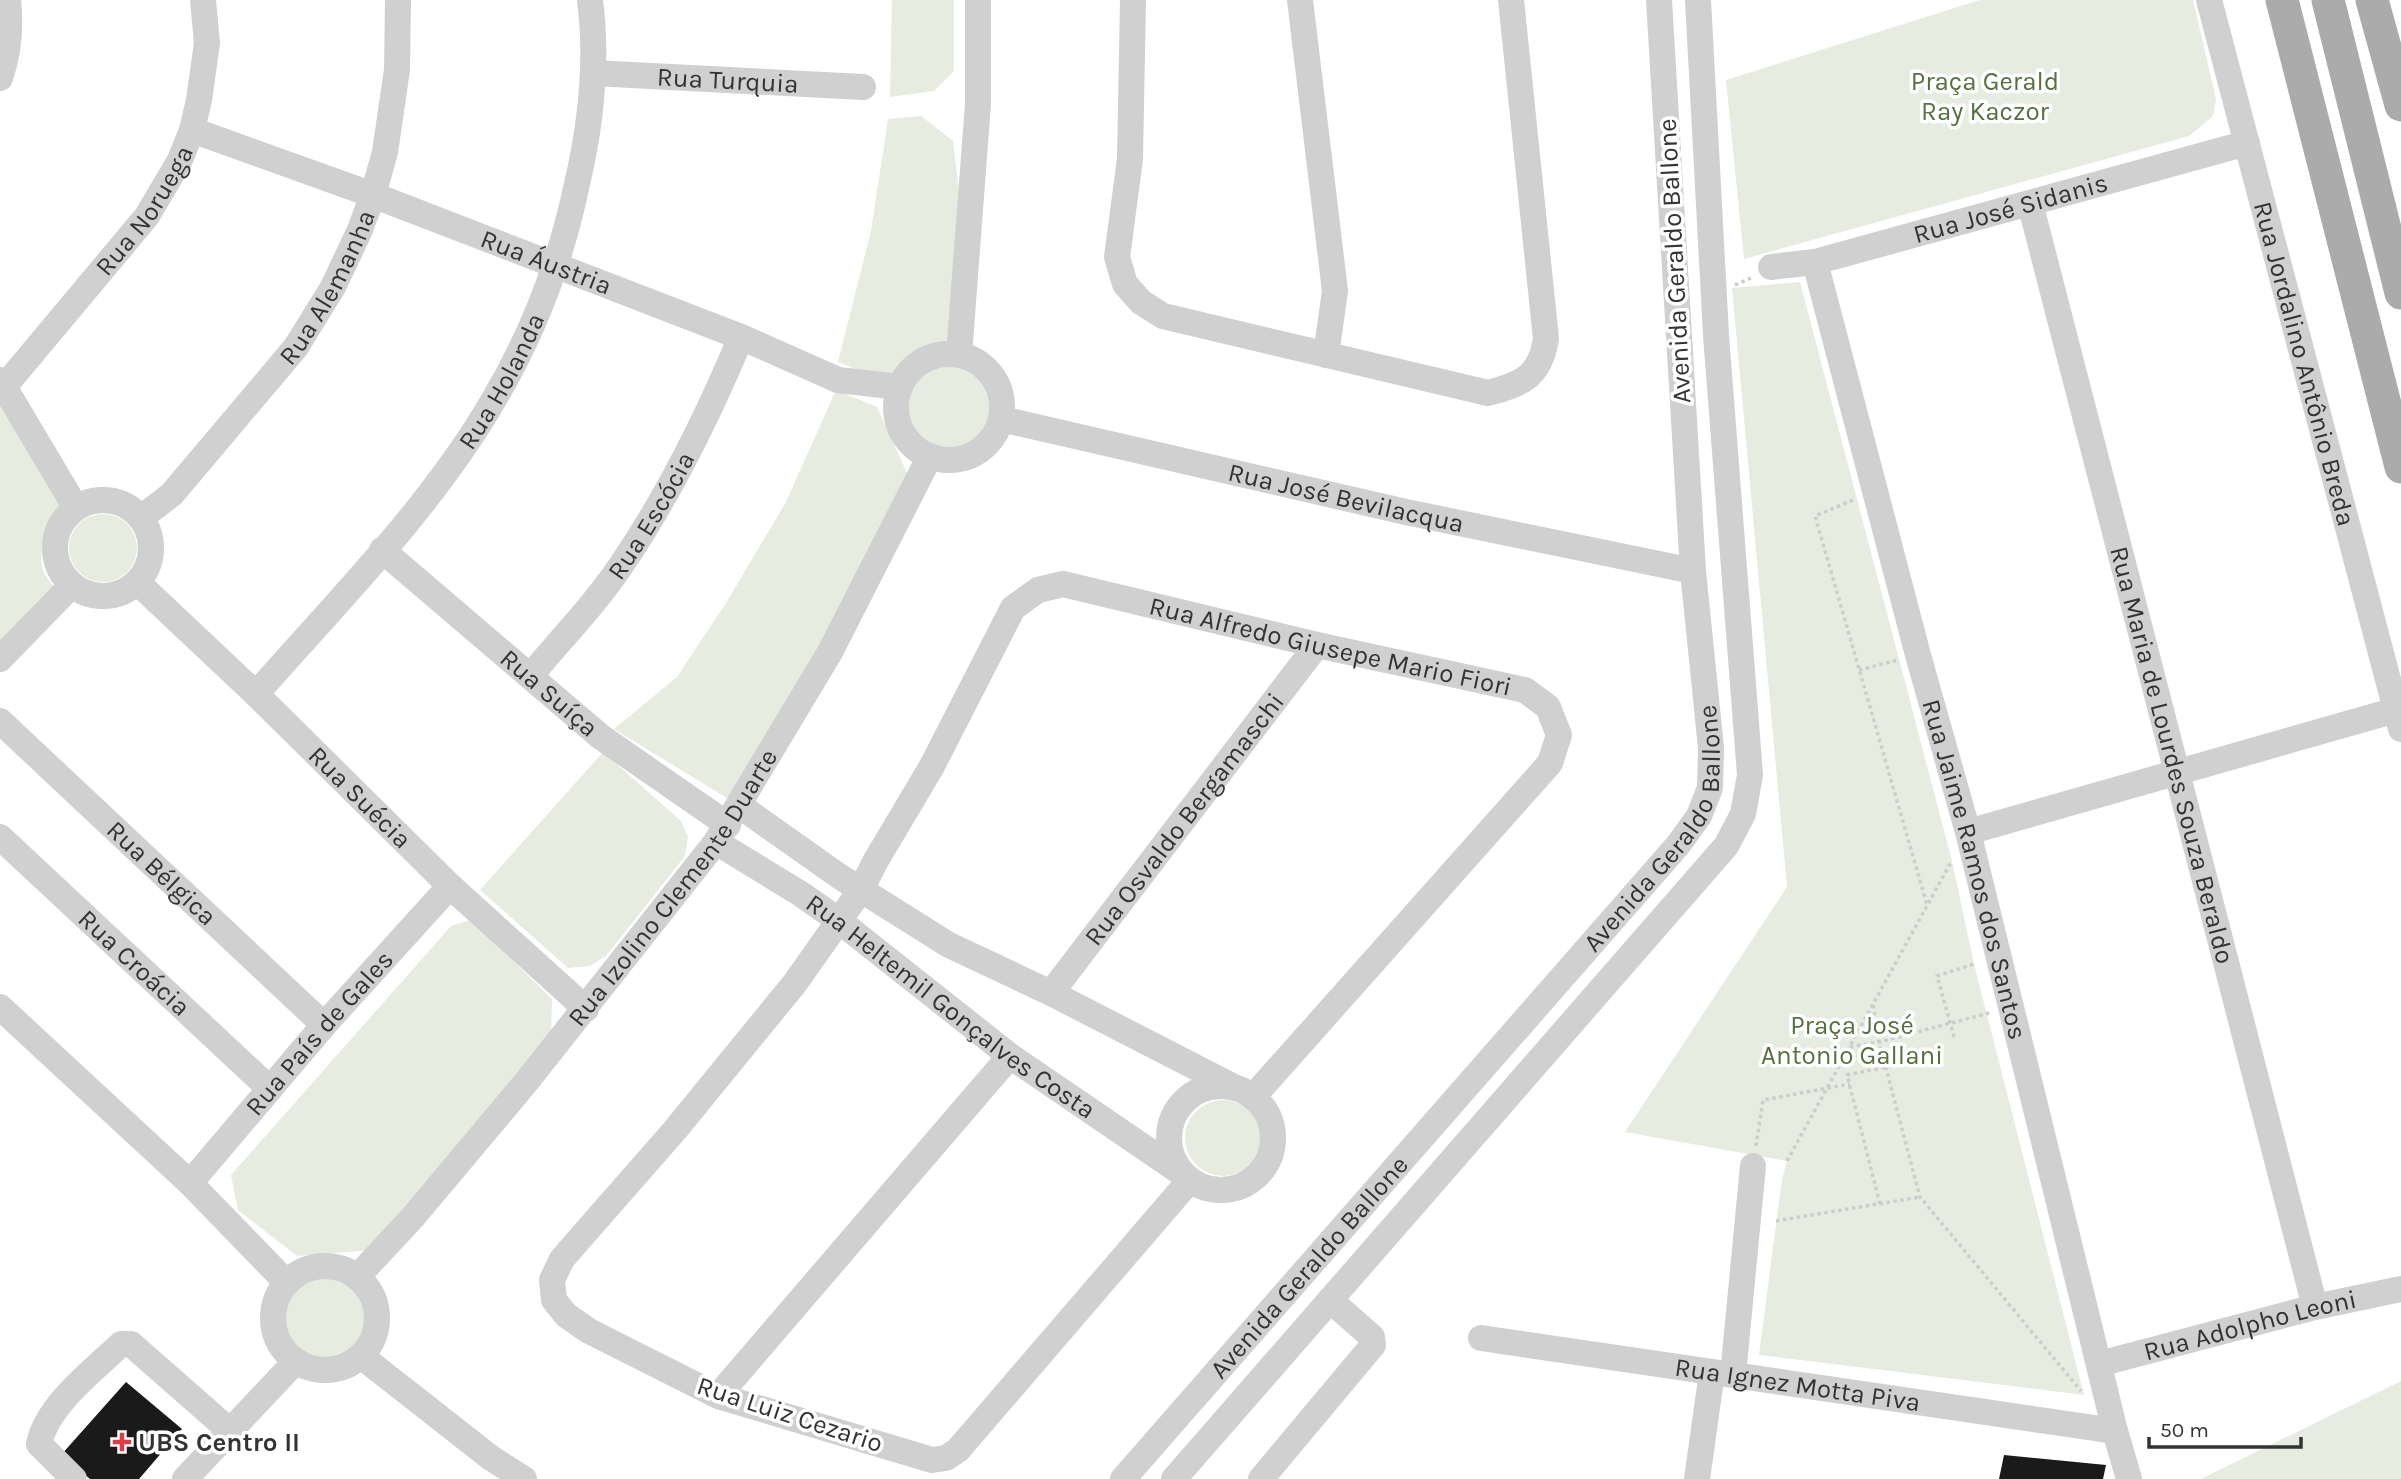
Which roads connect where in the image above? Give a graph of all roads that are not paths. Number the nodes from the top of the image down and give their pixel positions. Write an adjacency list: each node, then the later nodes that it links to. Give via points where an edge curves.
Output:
1 (8, 0): 16 (street, via 11,23)
2 (203, 0): 19 (street, Rua Noruega, via 207,43)
3 (398, 0): 21 (street, Rua Alemanha, via 397,70 385,152)
4 (590, 0): 15 (street, Rua Holanda)
5 (978, 0): 28 (street, via 978,104)
6 (1133, 0): 29 (street, via 1130,159 1117,257 1125,284 1163,316)
7 (1300, 0): 29 (street, via 1335,291)
8 (1511, 0): 29 (street, via 1546,339 1542,359 1530,376 1488,393)
9 (1659, 0): 38 (street, Avenida Geraldo Ballone)
10 (1698, 0): 67 (street, Avenida Geraldo Ballone, via 1749,775 1743,814 1726,846)
11 (2209, 0): 20 (street, Rua Jordalino Antônio Breda)
12 (2282, 0): 34 (main road)
13 (2328, 0): 26 (main road)
14 (2372, 0): 18 (main road)
15 (593, 73): 17 (street, Rua Turquia); 24 (street, Rua Holanda, via 587,142)
16 (0, 78)
17 (863, 87)
18 (2401, 105)
19 (192, 130): 21 (street, Rua Áustria); 30 (street, Rua Noruega, via 147,216)
20 (2247, 143): 22 (street, Rua José Sidanis); 45 (street, Rua Jordalino Antônio Breda)
21 (373, 195): 24 (street, Rua Áustria); 36 (street, Rua Alemanha, via 332,287 296,347 172,494)
22 (2031, 203): 23 (street, Rua José Sidanis); 47 (street, Rua Maria de Lourdes Souza Beraldo)
23 (1815, 262): 25 (street, Rua José Sidanis); 49 (street, Rua Jaime Ramos dos Santos)
24 (555, 266): 27 (street, Rua Áustria); 37 (street, Rua Holanda, via 526,339 494,401 432,490)
25 (1771, 267)
26 (2401, 293)
27 (741, 337): 31 (street, Rua Áustria, via 838,380); 43 (street, Rua Escócia, via 667,493 621,566)
28 (959, 355): 31 (street, via 920,362); 32 (street, via 978,363 993,378 1000,391)
29 (1326, 355)
30 (2, 384): 35 (street)
31 (900, 387): 33 (street, via 897,420 916,448)
32 (1001, 419): 33 (street, via 993,435 973,453 948,460); 38 (street, Rua José Bevilacqua, via 1406,512)
33 (930, 456): 48 (street, Rua Izolino Clemente Duarte, via 830,652)
34 (2401, 467)
35 (76, 508): 36 (street, via 111,501 131,508); 40 (street, via 61,524 55,545 59,567)
36 (141, 518): 39 (street, via 152,551)
37 (382, 550): 43 (street, Rua Suíça); 44 (street, Rua Holanda)
38 (1693, 571): 80 (street, Avenida Geraldo Ballone, via 1711,748 1710,788 1699,816)
39 (137, 582): 40 (street, via 105,596 84,593); 44 (street, Rua Suécia)
40 (72, 585): 42 (street)
41 (1317, 645): 52 (street, Rua Alfredo Giusepe Mario Fiori, via 1063,584 1038,590 1013,608 932,766); 54 (street, Rua Osvaldo Bergamaschi); 60 (street, Rua Alfredo Giusepe Mario Fiori, via 1525,690 1548,707 1559,735 1550,763)
42 (0, 659)
43 (531, 675): 48 (street, Rua Suíça, via 601,737)
44 (256, 694): 51 (street, Rua Suécia)
45 (2399, 720): 47 (street)
46 (0, 721): 57 (street, Rua Bélgica)
47 (2178, 772): 49 (street); 68 (street, Rua Maria de Lourdes Souza Beraldo)
48 (728, 824): 52 (street, Rua Heltemil Gonçalves Costa, via 820,863); 53 (street, Rua Heltemil Gonçalves Costa, via 801,894); 56 (street, Rua Izolino Clemente Duarte)
49 (1968, 832): 72 (street, Rua Jaime Ramos dos Santos)
50 (0, 837): 59 (street, Rua Croácia)
51 (450, 886): 56 (street, Rua Suécia); 57 (street, Rua País de Gales)
52 (862, 888): 53 (street, Rua Luiz Cezario); 54 (street, Rua Heltemil Gonçalves Costa, via 949,945)
53 (838, 920): 58 (street, Rua Heltemil Gonçalves Costa); 74 (street, Rua Luiz Cezario, via 795,983 676,1130 562,1259 552,1280 554,1300 566,1315)
54 (1051, 993): 60 (street, Rua Heltemil Gonçalves Costa)
55 (0, 1007): 63 (street)
56 (586, 1009): 64 (street, Rua Izolino Clemente Duarte, via 413,1217)
57 (324, 1025): 59 (street, Rua País de Gales)
58 (1010, 1056): 62 (street, Rua Heltemil Gonçalves Costa); 74 (street)
59 (270, 1089): 63 (street, Rua País de Gales)
60 (1245, 1093): 62 (street, via 1220,1086 1203,1090 1177,1111 1169,1144); 62 (street, via 1265,1110 1272,1126 1268,1162 1242,1186 1224,1190 1206,1188)
61 (1753, 1166): 73 (street)
62 (1186, 1177): 74 (street, Rua Luiz Cezario, via 958,1450 946,1458 932,1460)
63 (190, 1183): 65 (street)
64 (357, 1277): 65 (street, via 344,1269 321,1266 299,1273); 70 (street, via 375,1301 377,1315 376,1331)
65 (287, 1283): 71 (street, via 278,1295 273,1324 281,1345)
66 (2401, 1289): 68 (street, Rua Adolpho Leoni)
67 (1330, 1300): 81 (street, Avenida Geraldo Ballone); 82 (street, via 1372,1337 1373,1345)
68 (2315, 1307): 72 (street, Rua Adolpho Leoni)
69 (1481, 1338): 73 (street, Rua Ignez Motta Piva)
70 (360, 1356): 71 (street, via 329,1370); 79 (street)
71 (296, 1361): 75 (street)
72 (2099, 1364): 76 (street, Rua Jaime Ramos dos Santos)
73 (1722, 1373): 76 (street, Rua Ignez Motta Piva); 83 (street)
74 (718, 1396)
75 (230, 1431): 77 (street, via 131,1344 121,1344 55,1408 41,1432 38,1444); 78 (street)
76 (2115, 1431): 84 (street, Rua Jaime Ramos dos Santos)
77 (74, 1479)
78 (185, 1479)
79 (524, 1479)
80 (1123, 1479)
81 (1174, 1479)
82 (1261, 1479)
83 (1697, 1479)
84 (2129, 1479)

